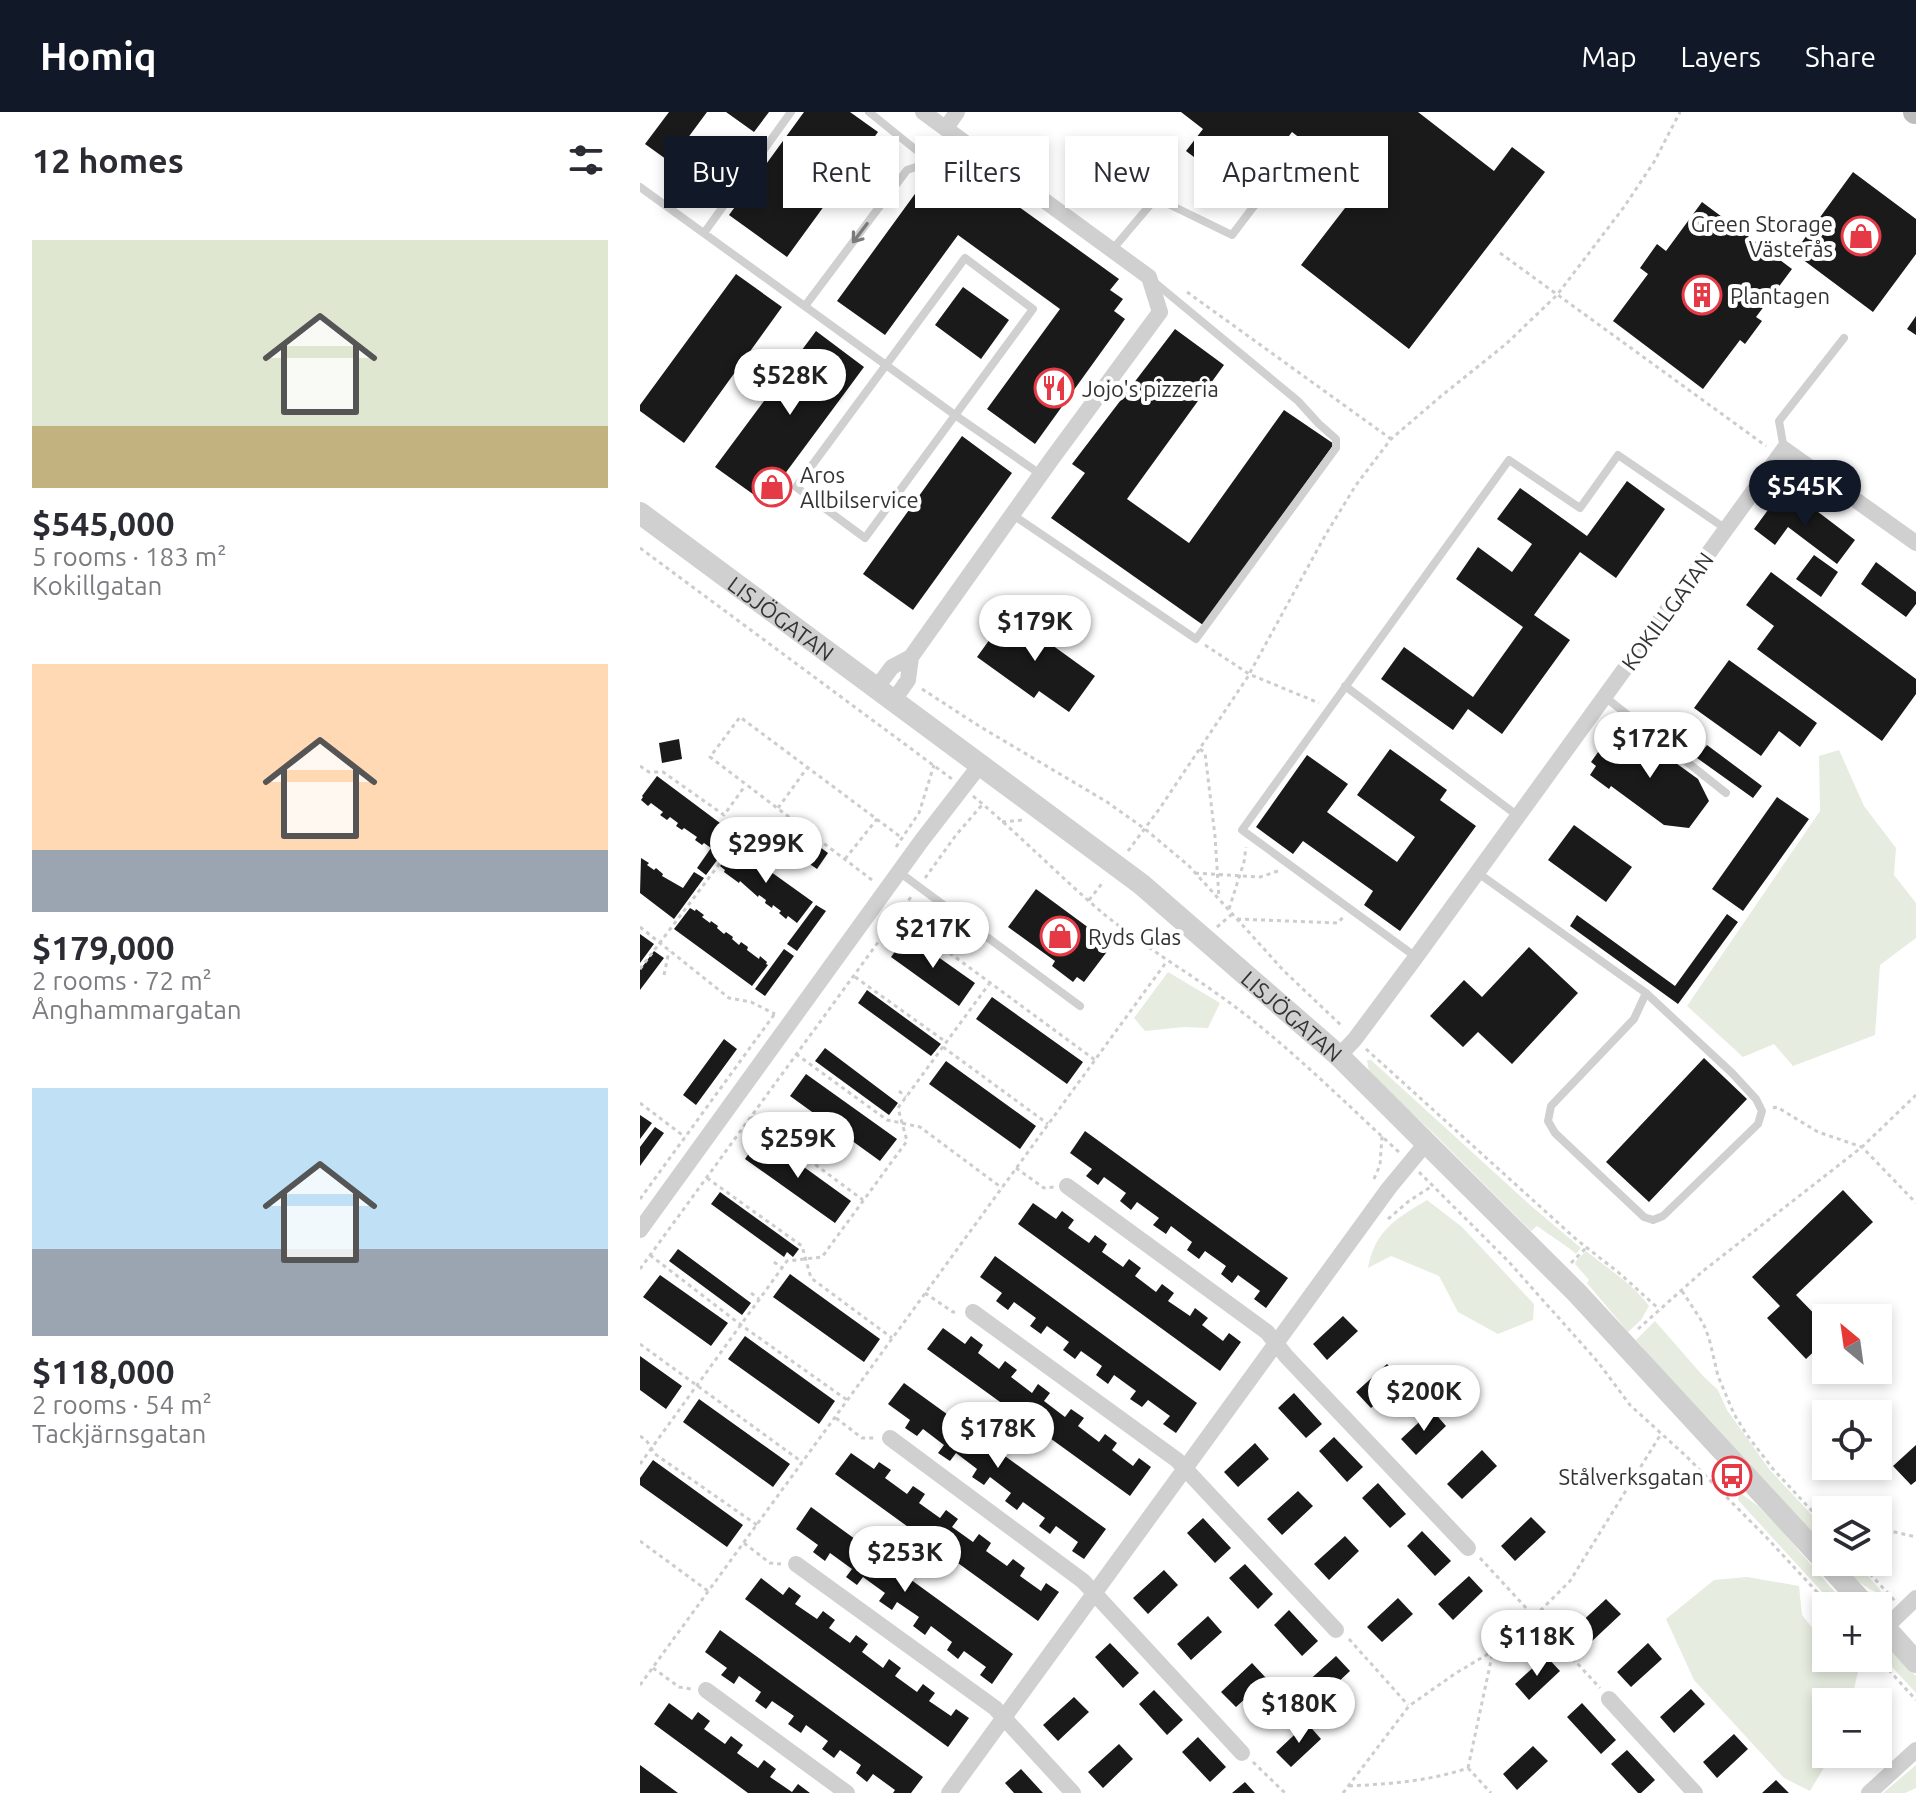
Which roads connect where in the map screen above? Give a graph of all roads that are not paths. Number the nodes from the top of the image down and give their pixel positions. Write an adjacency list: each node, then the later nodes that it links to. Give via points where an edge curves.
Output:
1 (791, 112): 11 (lane)
2 (869, 112): 7 (lane)
3 (923, 112): 5 (street)
4 (957, 112): 5 (street)
5 (949, 131): 6 (lane); 12 (street)
6 (946, 136)
7 (915, 149)
8 (915, 167): 14 (lane, one-way to 14, via 907,170)
9 (640, 187): 11 (lane)
10 (1253, 208): 12 (lane, via 1232,235 1156,198)
11 (704, 233): 14 (lane)
12 (1112, 250): 13 (street)
13 (1149, 277): 19 (street, via 1160,312); 21 (lane, via 1298,401 1336,439 1336,448 1196,639)
14 (805, 306): 16 (lane)
15 (1844, 338): 18 (lane, via 1779,421)
16 (887, 364): 17 (lane); 17 (lane, via 965,258 999,283 1033,309); 17 (lane, via 796,487 865,538)
17 (955, 415): 19 (lane)
18 (1776, 448): 22 (street, KOKILLGATAN); 23 (street)
19 (1040, 474): 21 (street)
20 (640, 513): 26 (street, LISJÖGATAN)
21 (1012, 514): 24 (street)
22 (1726, 529): 25 (lane, via 1618,455 1580,508 1509,460); 27 (street, KOKILLGATAN)
23 (1916, 543)
24 (911, 657): 26 (street, via 892,667); 26 (street, via 908,680)
25 (1345, 686): 30 (lane); 33 (lane, via 1242,830)
26 (885, 693): 28 (street, LISJÖGATAN)
27 (1605, 697): 29 (lane); 30 (street, KOKILLGATAN)
28 (980, 765): 31 (street); 36 (street, LISJÖGATAN, via 1141,884)
29 (1726, 793)
30 (1518, 816): 32 (street, KOKILLGATAN)
31 (899, 872): 35 (lane); 39 (street)
32 (1477, 872): 33 (street, KOKILLGATAN); 34 (lane)
33 (1416, 957): 36 (street, KOKILLGATAN)
34 (1646, 993): 34 (lane, via 1732,1073 1762,1111 1758,1124 1653,1220 1548,1121 1551,1106 1634,1019)
35 (1080, 1006)
36 (1339, 1056): 37 (street, LISJÖGATAN)
37 (1427, 1142): 41 (street); 46 (street, LISJÖGATAN, via 1577,1293)
38 (1067, 1186): 41 (street, via 1267,1332)
39 (640, 1230)
40 (973, 1312): 43 (street)
41 (1277, 1345): 43 (street); 44 (street)
42 (890, 1438): 47 (street)
43 (1186, 1469): 47 (street); 50 (street)
44 (1468, 1548)
45 (796, 1564): 55 (street)
46 (1853, 1592)
47 (1094, 1594): 55 (street); 57 (street)
48 (1910, 1604): 49 (street)
49 (1892, 1617)
50 (1336, 1630)
51 (1892, 1635): 52 (street)
52 (1916, 1662)
53 (706, 1690): 58 (street)
54 (1609, 1699): 61 (street)
55 (1004, 1718): 59 (street); 60 (street)
56 (1916, 1750): 62 (street)
57 (1242, 1753)
58 (847, 1793)
59 (949, 1793)
60 (1073, 1793)
61 (1695, 1793)
62 (1869, 1793)

